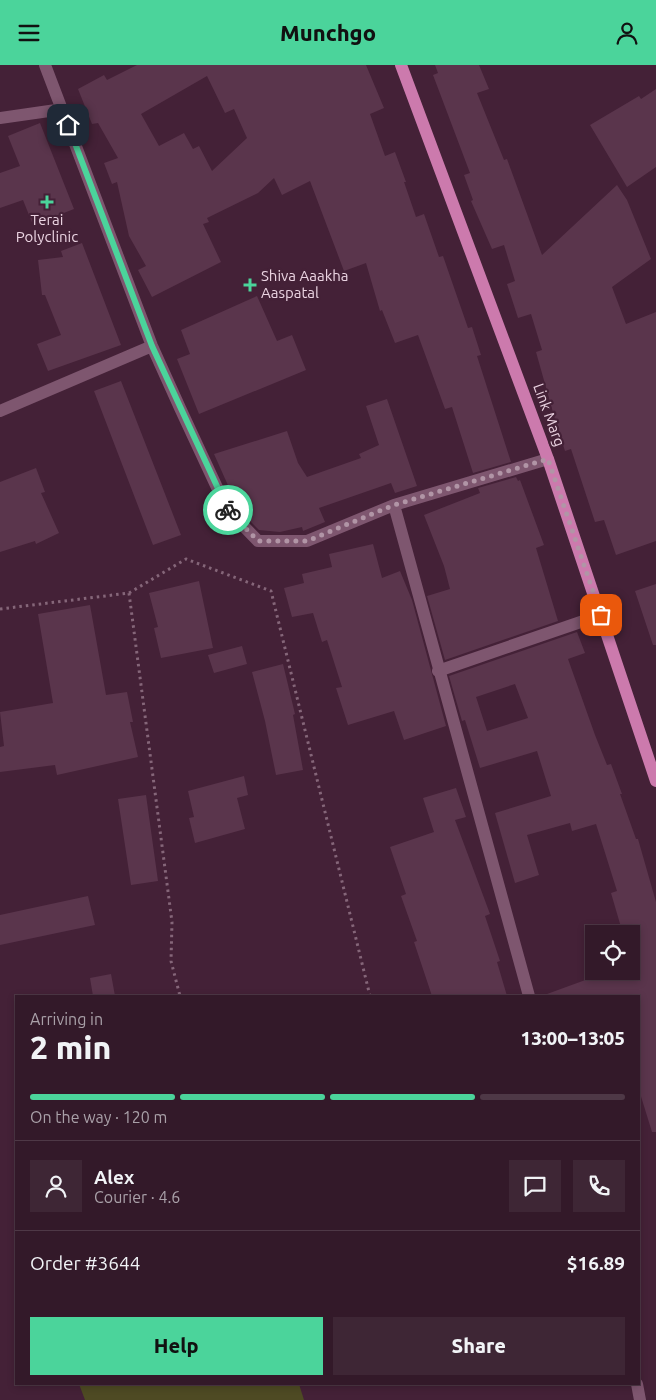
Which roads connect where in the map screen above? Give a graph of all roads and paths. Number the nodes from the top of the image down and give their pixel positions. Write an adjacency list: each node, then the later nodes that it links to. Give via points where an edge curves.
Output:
1 (45, 65): 3 (street)
2 (401, 65): 7 (main road, Link Marg)
3 (63, 109): 4 (street); 5 (street)
4 (0, 119)
5 (152, 346): 6 (street); 8 (street, via 227,509 258,541 307,541)
6 (0, 411)
7 (548, 459): 8 (street); 11 (main road, Link Marg)
8 (394, 505): 12 (street)
9 (129, 593): 10 (path); 14 (path, via 172,922 171,961); 15 (path, via 186,559 271,591)
10 (0, 609)
11 (601, 615): 12 (street); 13 (main road, Link Marg)
12 (438, 671): 16 (street)
13 (656, 781)
14 (180, 995)
15 (370, 995)
16 (529, 995)
17 (637, 1385): 18 (street)
18 (640, 1400)

